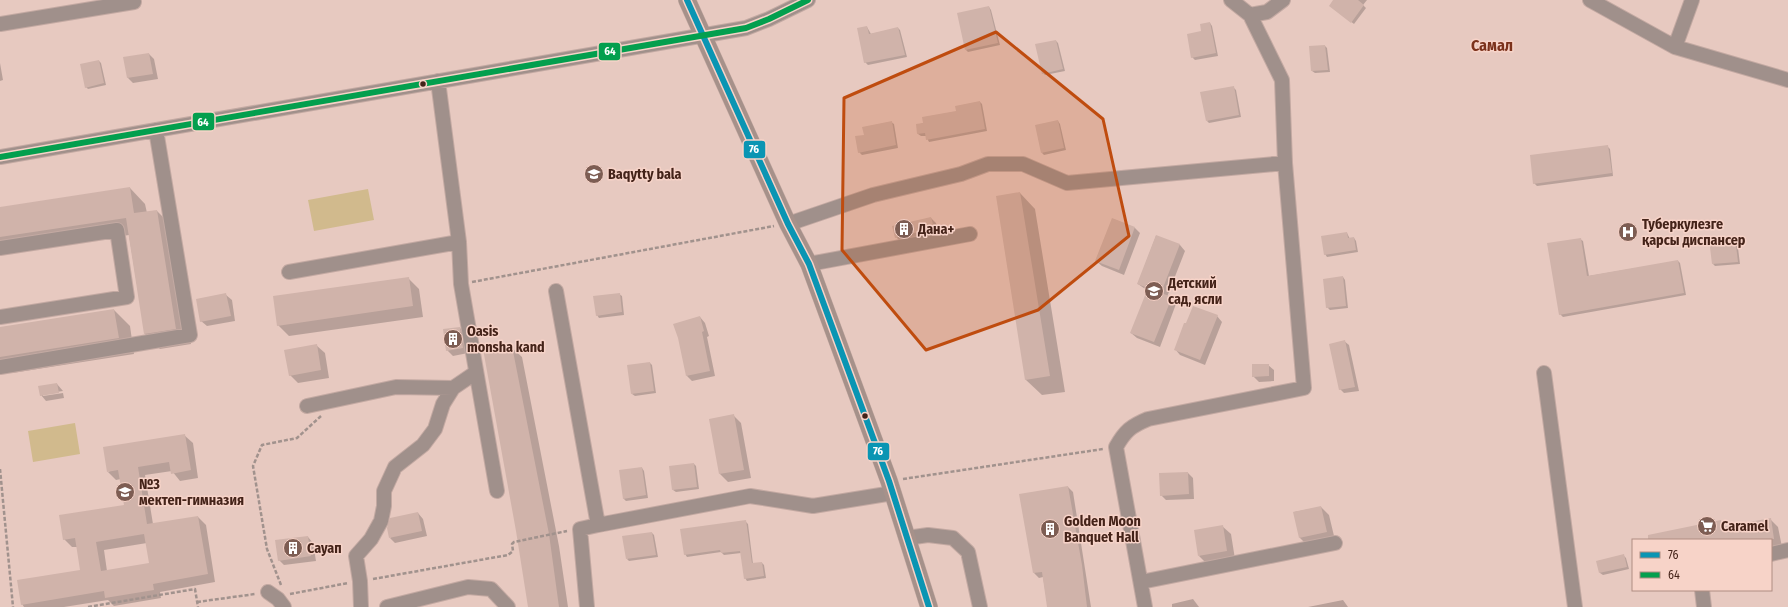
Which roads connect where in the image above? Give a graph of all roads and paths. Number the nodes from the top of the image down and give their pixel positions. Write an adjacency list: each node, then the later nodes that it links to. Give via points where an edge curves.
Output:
1 (687, 0): 10 (main road)
2 (808, 0): 10 (street, via 746,28)
3 (1231, 0): 8 (street)
4 (1283, 0): 8 (street, via 1267,12)
5 (1590, 0): 11 (street)
6 (1692, 0): 11 (street)
7 (134, 2): 9 (street)
8 (1250, 15): 16 (street, via 1282,80)
9 (0, 24)
10 (704, 36): 13 (street); 17 (main road)
11 (1675, 47): 12 (street)
12 (1788, 80)
13 (438, 81): 14 (street); 19 (street)
14 (156, 130): 15 (street); 26 (street, via 190,336)
15 (0, 157)
16 (1285, 163): 17 (street, via 1067,183 1023,164 988,164 961,174 873,195); 32 (street, via 1304,388 1148,419 1132,426)
17 (788, 224): 21 (main road); 23 (path)
18 (970, 234): 21 (street)
19 (459, 242): 22 (street); 23 (street)
20 (0, 248): 25 (street, via 117,230 128,297)
21 (809, 264): 34 (main road)
22 (290, 272)
23 (461, 284): 27 (street)
24 (556, 291): 36 (street)
25 (0, 317)
26 (0, 367)
27 (475, 373): 29 (street); 35 (street)
28 (1544, 373): 57 (street)
29 (453, 388): 30 (street, via 396,387); 42 (street, via 443,404 435,429 423,445 395,467 384,491 381,521 371,539 356,556)
30 (307, 406)
31 (322, 415): 45 (path, via 296,438 262,445 253,466 267,549)
32 (1116, 447): 34 (path); 43 (street)
33 (0, 469): 47 (path)
34 (891, 487): 36 (street, via 813,506 750,496); 38 (main road)
35 (497, 490)
36 (598, 525): 37 (street)
37 (580, 528): 42 (path, via 514,542 513,552 508,555); 53 (street)
38 (907, 538): 54 (main road); 55 (street, via 928,535 953,538 968,552)
39 (1335, 543): 43 (street)
40 (1788, 550): 41 (street)
41 (1772, 554)
42 (360, 581): 45 (path); 50 (street)
43 (1141, 582): 56 (street)
44 (1702, 591): 58 (street)
45 (279, 598): 46 (path)
46 (197, 602): 48 (path, via 195,589); 49 (path)
47 (13, 607)
48 (88, 607)
49 (198, 607)
50 (361, 607)
51 (387, 607): 52 (street, via 468,587 491,590)
52 (508, 607)
53 (587, 607)
54 (929, 607)
55 (980, 607)
56 (1145, 607)
57 (1575, 607)
58 (1704, 607)

